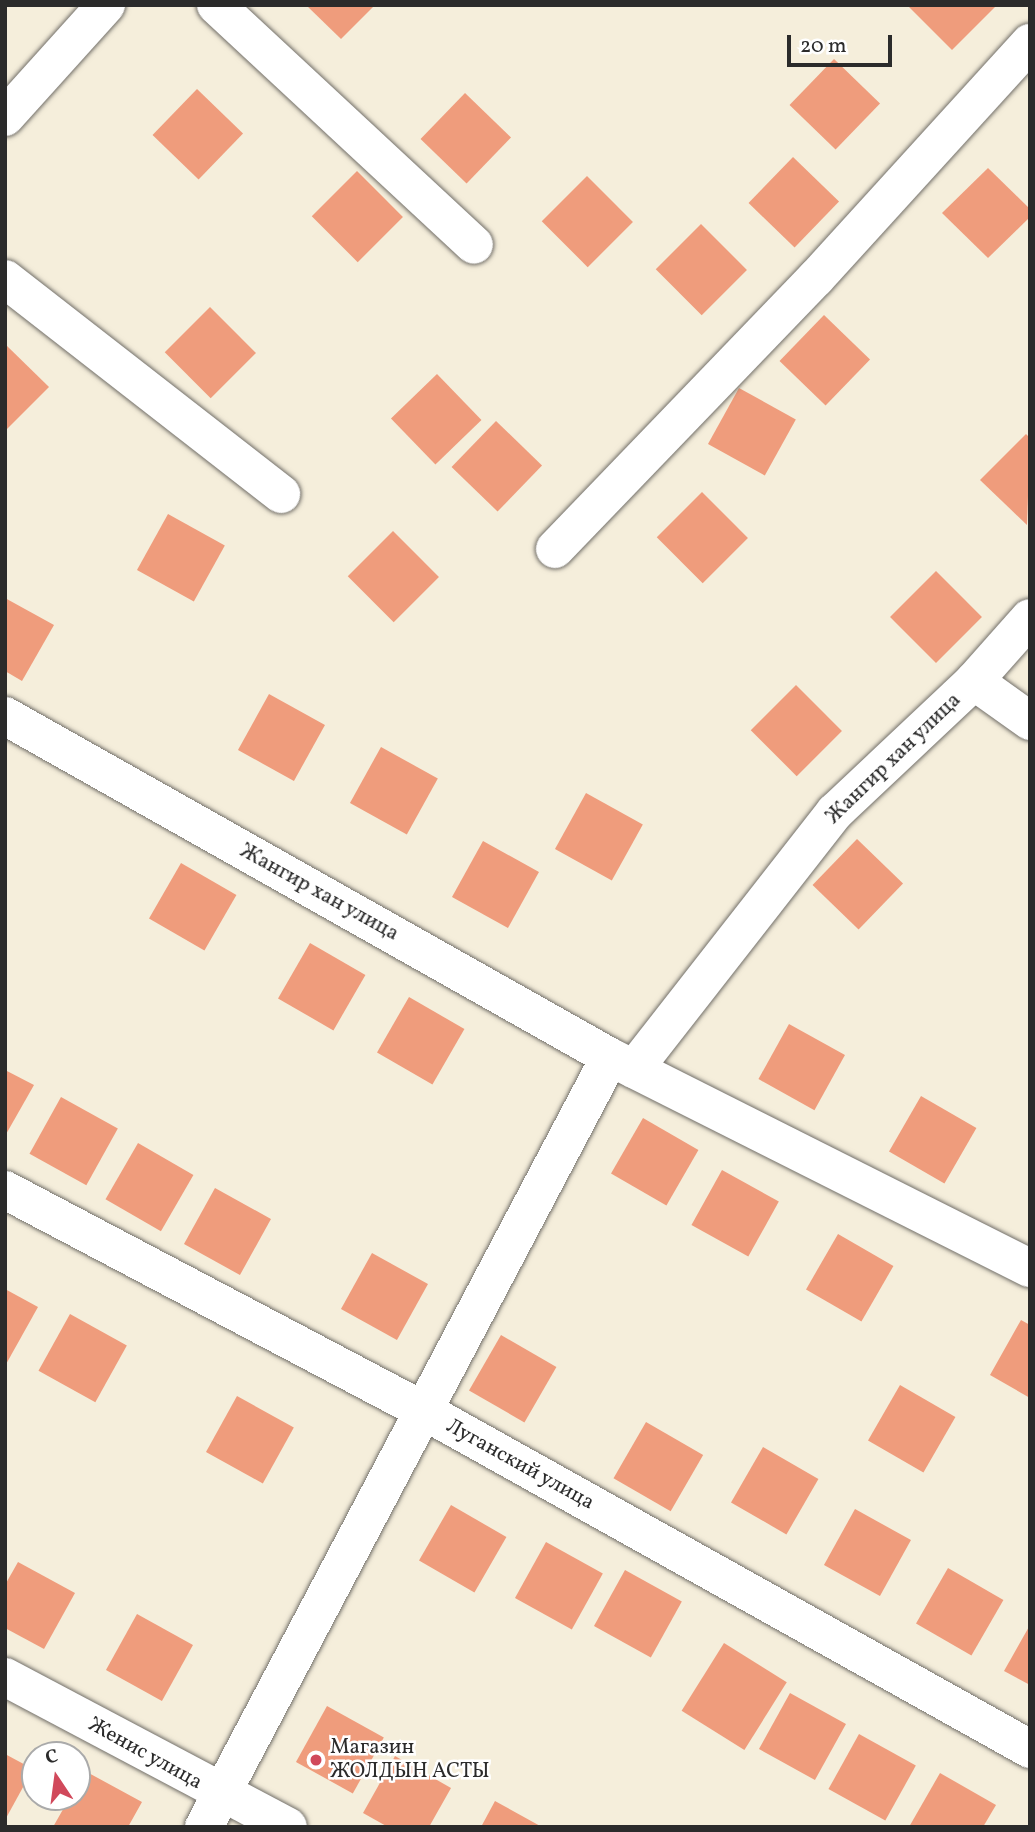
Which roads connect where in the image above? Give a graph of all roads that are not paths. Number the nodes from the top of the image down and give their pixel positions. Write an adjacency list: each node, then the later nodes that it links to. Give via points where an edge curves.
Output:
1 (106, 5): 4 (street)
2 (216, 5): 5 (street)
3 (1030, 43): 8 (street, via 816,278)
4 (5, 117)
5 (474, 244)
6 (5, 279): 7 (street)
7 (281, 494)
8 (555, 549)
9 (1030, 618): 10 (street, Жангир хан улица)
10 (974, 681): 12 (street, Жангир хан улица); 13 (street, Жангир хан улица, via 835,812)
11 (5, 716): 13 (street, Жангир хан улица)
12 (1030, 721)
13 (622, 1063): 15 (street, Жангир хан улица); 16 (street)
14 (5, 1190): 16 (street, Луганский улица)
15 (1030, 1268)
16 (426, 1412): 18 (street, Луганский улица); 19 (street)
17 (5, 1677): 19 (street, Женис улица)
18 (1030, 1749)
19 (212, 1811): 20 (street, Женис улица)
20 (288, 1827)

